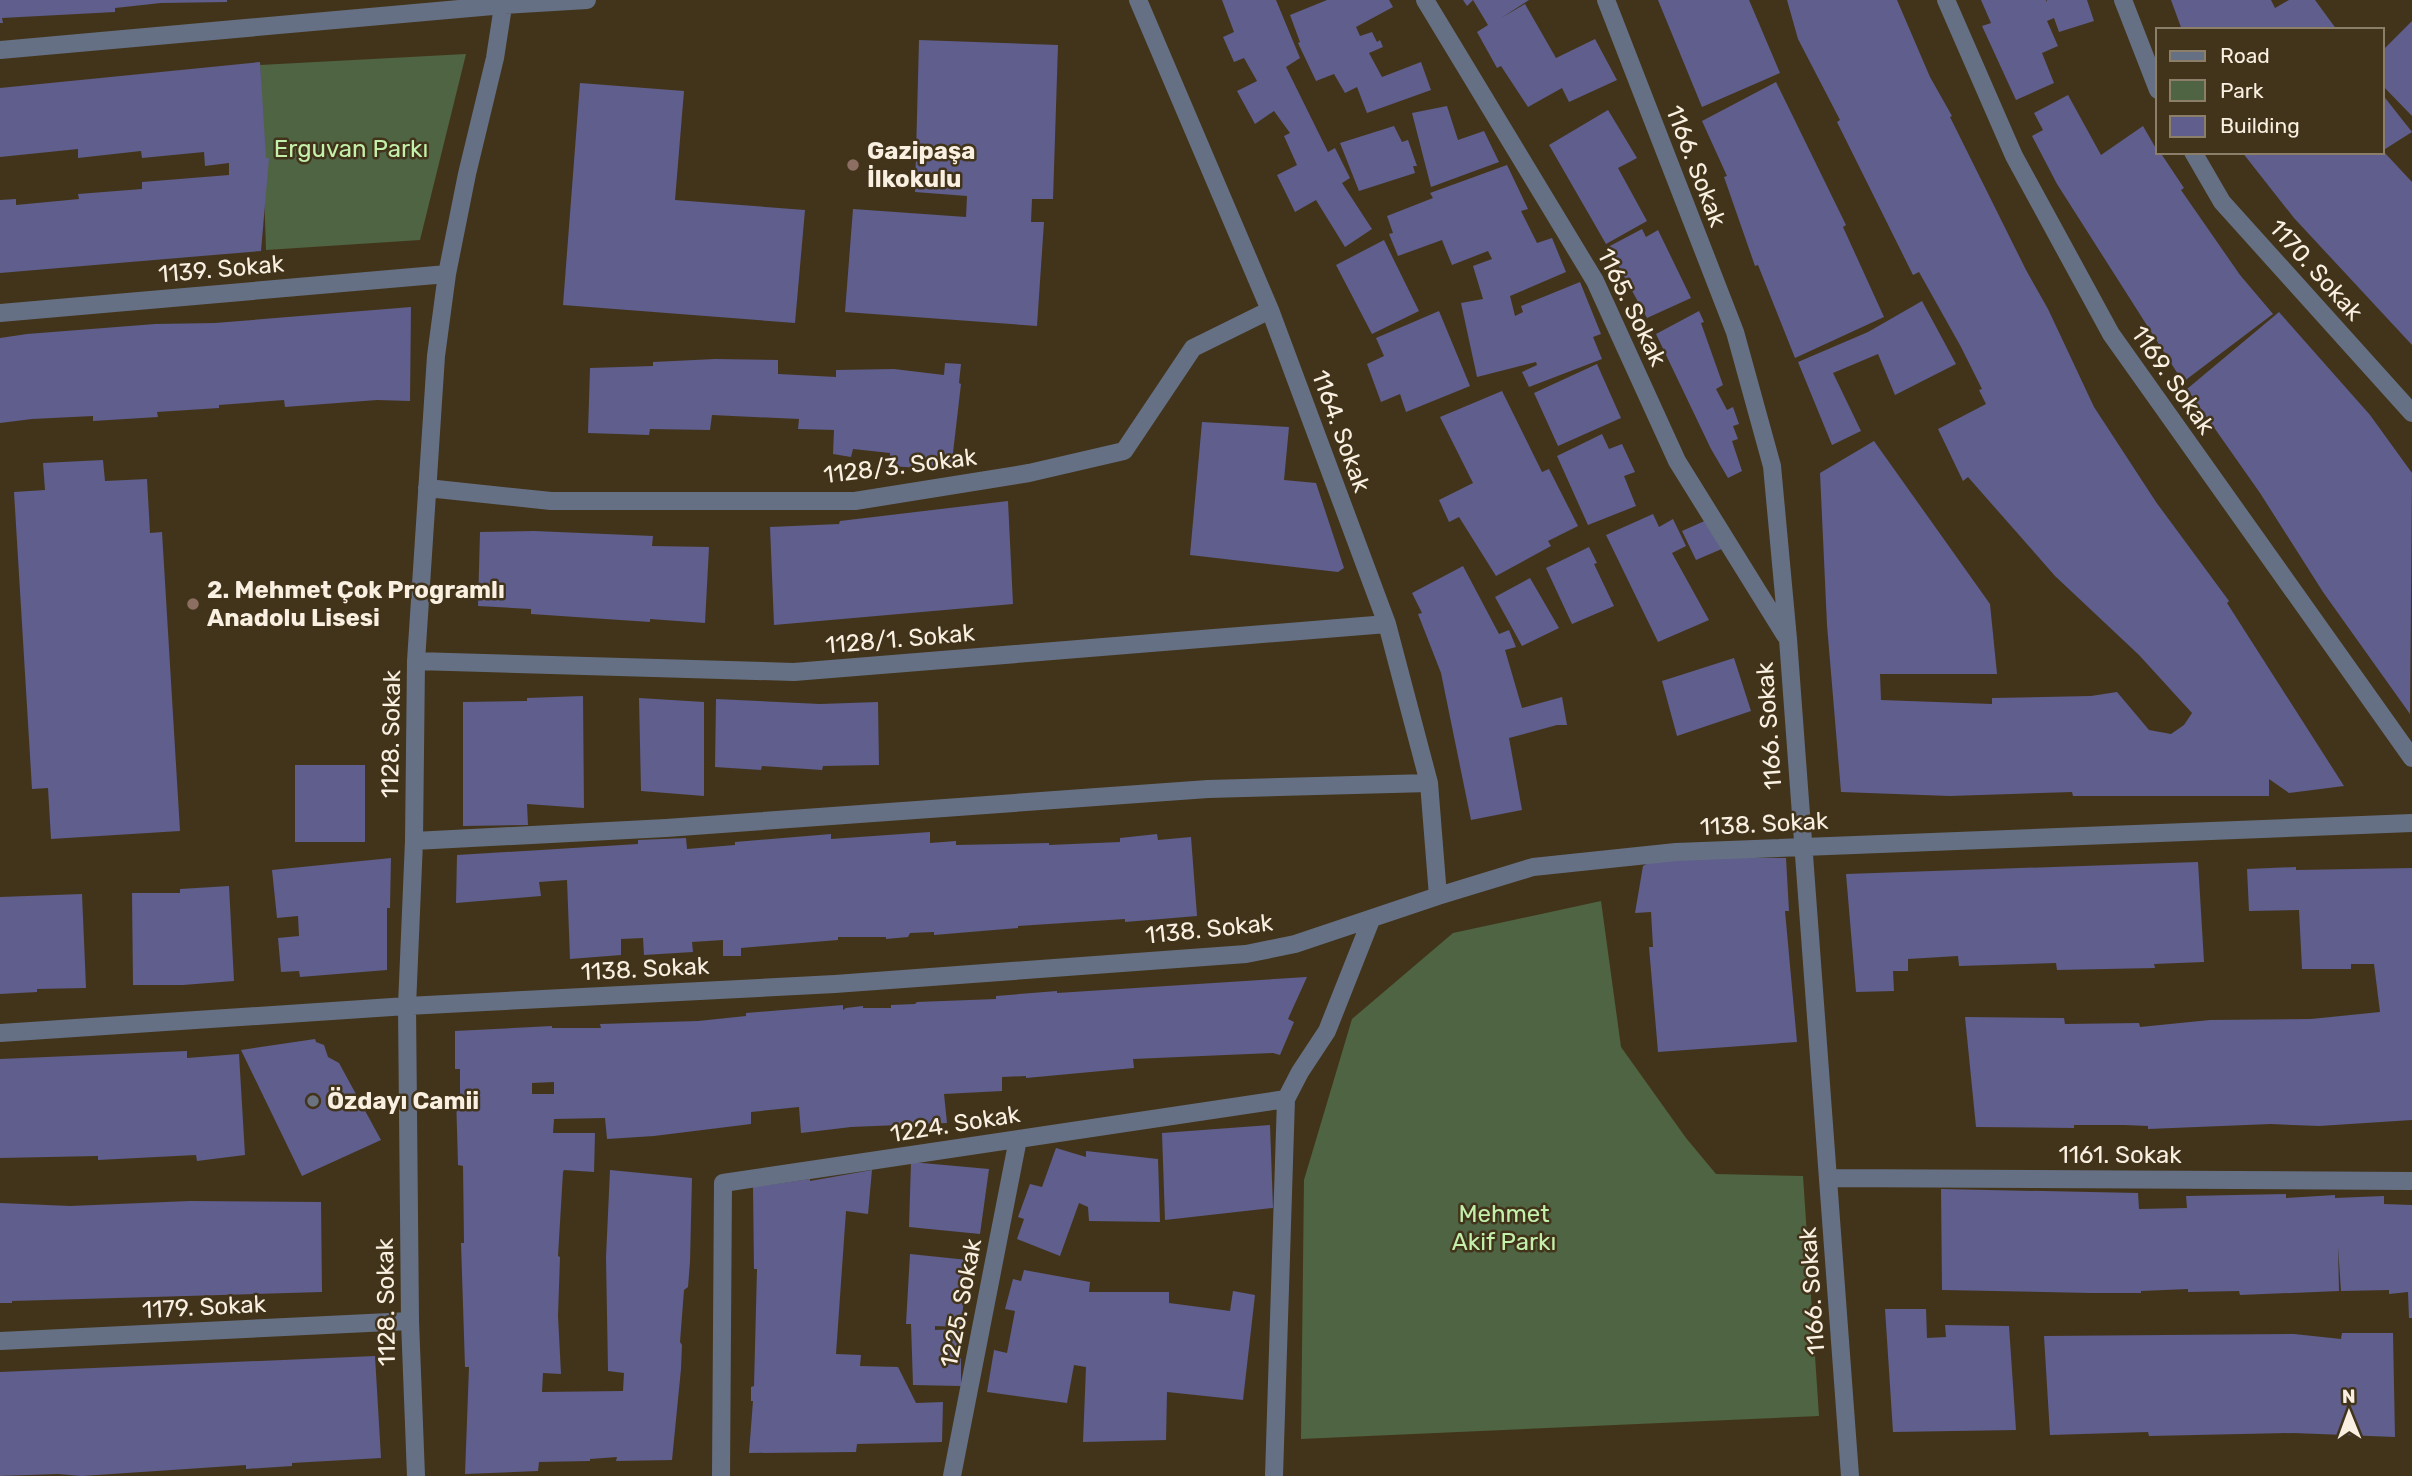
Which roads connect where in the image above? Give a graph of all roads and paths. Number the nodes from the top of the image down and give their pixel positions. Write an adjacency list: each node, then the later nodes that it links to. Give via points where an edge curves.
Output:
1 (587, 0): 7 (street)
2 (1138, 0): 12 (street, 1164. Sokak)
3 (1425, 0): 17 (street, 1165. Sokak, via 1595,281 1677,461)
4 (1606, 0): 17 (street, 1166. Sokak, via 1735,332 1772,466)
5 (1946, 0): 19 (street, 1169. Sokak, via 2014,156 2111,334)
6 (2123, 0): 9 (street)
7 (504, 2): 8 (street); 11 (street, 1128. Sokak)
8 (0, 50)
9 (2156, 85)
10 (2194, 154): 14 (street, 1170. Sokak, via 2222,202)
11 (446, 274): 13 (street, 1139. Sokak); 15 (street, 1128. Sokak)
12 (1270, 310): 15 (street, 1128/3. Sokak, via 1193,348 1124,452 1029,474 855,501 551,501); 16 (street, 1164. Sokak)
13 (0, 313)
14 (2412, 413)
15 (427, 488): 18 (street, 1128. Sokak)
16 (1387, 624): 18 (street, 1128/1. Sokak, via 794,672); 20 (street, 1164. Sokak)
17 (1788, 639): 23 (street, 1166. Sokak)
18 (416, 661): 22 (street, 1128. Sokak)
19 (2412, 758)
20 (1429, 783): 22 (street, via 1208,789); 24 (street, 1164. Sokak)
21 (2412, 823): 23 (street, 1138. Sokak)
22 (414, 841): 26 (street, 1128. Sokak)
23 (1803, 846): 24 (street, 1138. Sokak, via 1676,852 1533,867); 30 (street, 1166. Sokak)
24 (1438, 896): 25 (street, 1138. Sokak)
25 (1371, 920): 26 (street, 1138. Sokak, via 1246,954 835,984); 28 (street, via 1327,1031)
26 (407, 1006): 27 (street, 1138. Sokak); 32 (street, 1128. Sokak)
27 (0, 1033)
28 (1286, 1099): 29 (street, 1224. Sokak); 37 (street)
29 (1018, 1139): 35 (street, 1224. Sokak, via 723,1183); 36 (street, 1225. Sokak)
30 (1828, 1178): 31 (street, 1161. Sokak); 38 (street, 1166. Sokak)
31 (2412, 1181)
32 (410, 1321): 33 (street, 1179. Sokak); 34 (street, 1128. Sokak)
33 (0, 1341)
34 (416, 1476)
35 (720, 1476)
36 (952, 1476)
37 (1274, 1476)
38 (1850, 1476)

